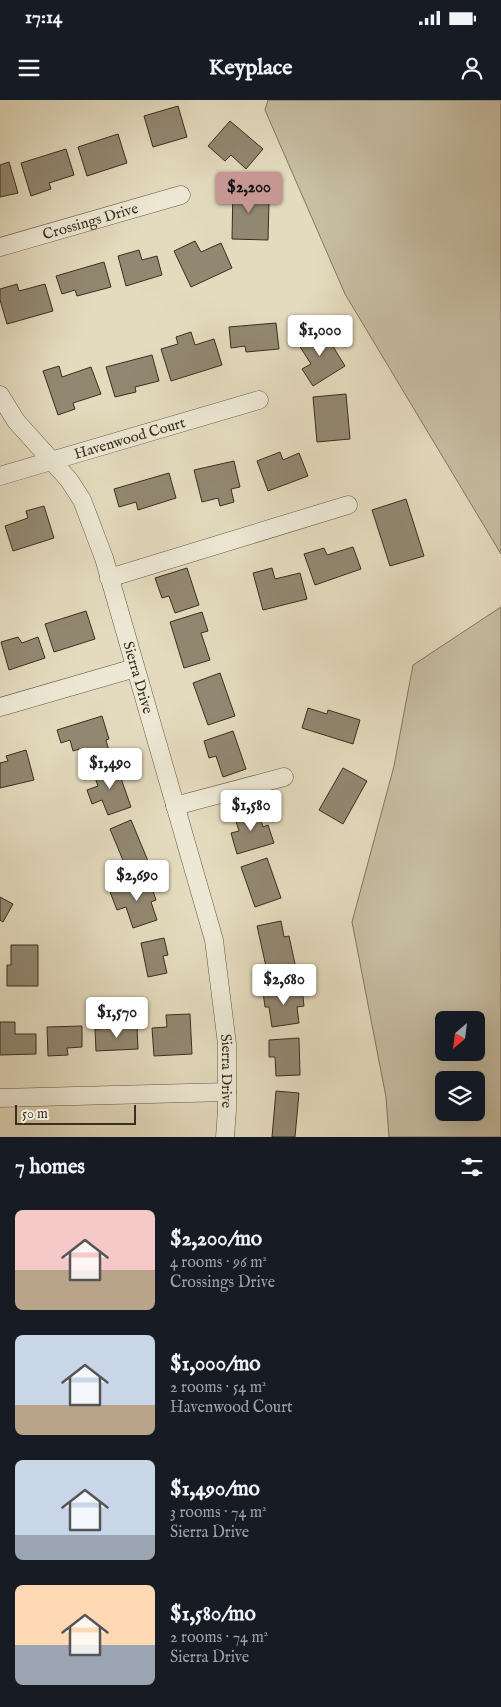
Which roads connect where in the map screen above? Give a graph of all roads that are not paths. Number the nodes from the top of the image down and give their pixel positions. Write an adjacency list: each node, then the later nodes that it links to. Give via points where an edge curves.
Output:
1 (181, 196): 2 (street, Crossings Drive)
2 (0, 247)
3 (0, 395): 5 (street, Sierra Drive, via 16,421)
4 (259, 400): 5 (street, Havenwood Court)
5 (53, 462): 6 (street, Havenwood Court); 8 (street, Sierra Drive, via 82,500)
6 (0, 476)
7 (348, 505): 8 (street)
8 (109, 578): 9 (street, Sierra Drive)
9 (135, 668): 10 (street); 12 (street, Sierra Drive)
10 (0, 708)
11 (284, 777): 12 (street)
12 (175, 806): 13 (street, Sierra Drive, via 214,940 227,1044)
13 (227, 1092): 14 (street); 15 (street, Sierra Drive)
14 (0, 1098)
15 (225, 1137)

